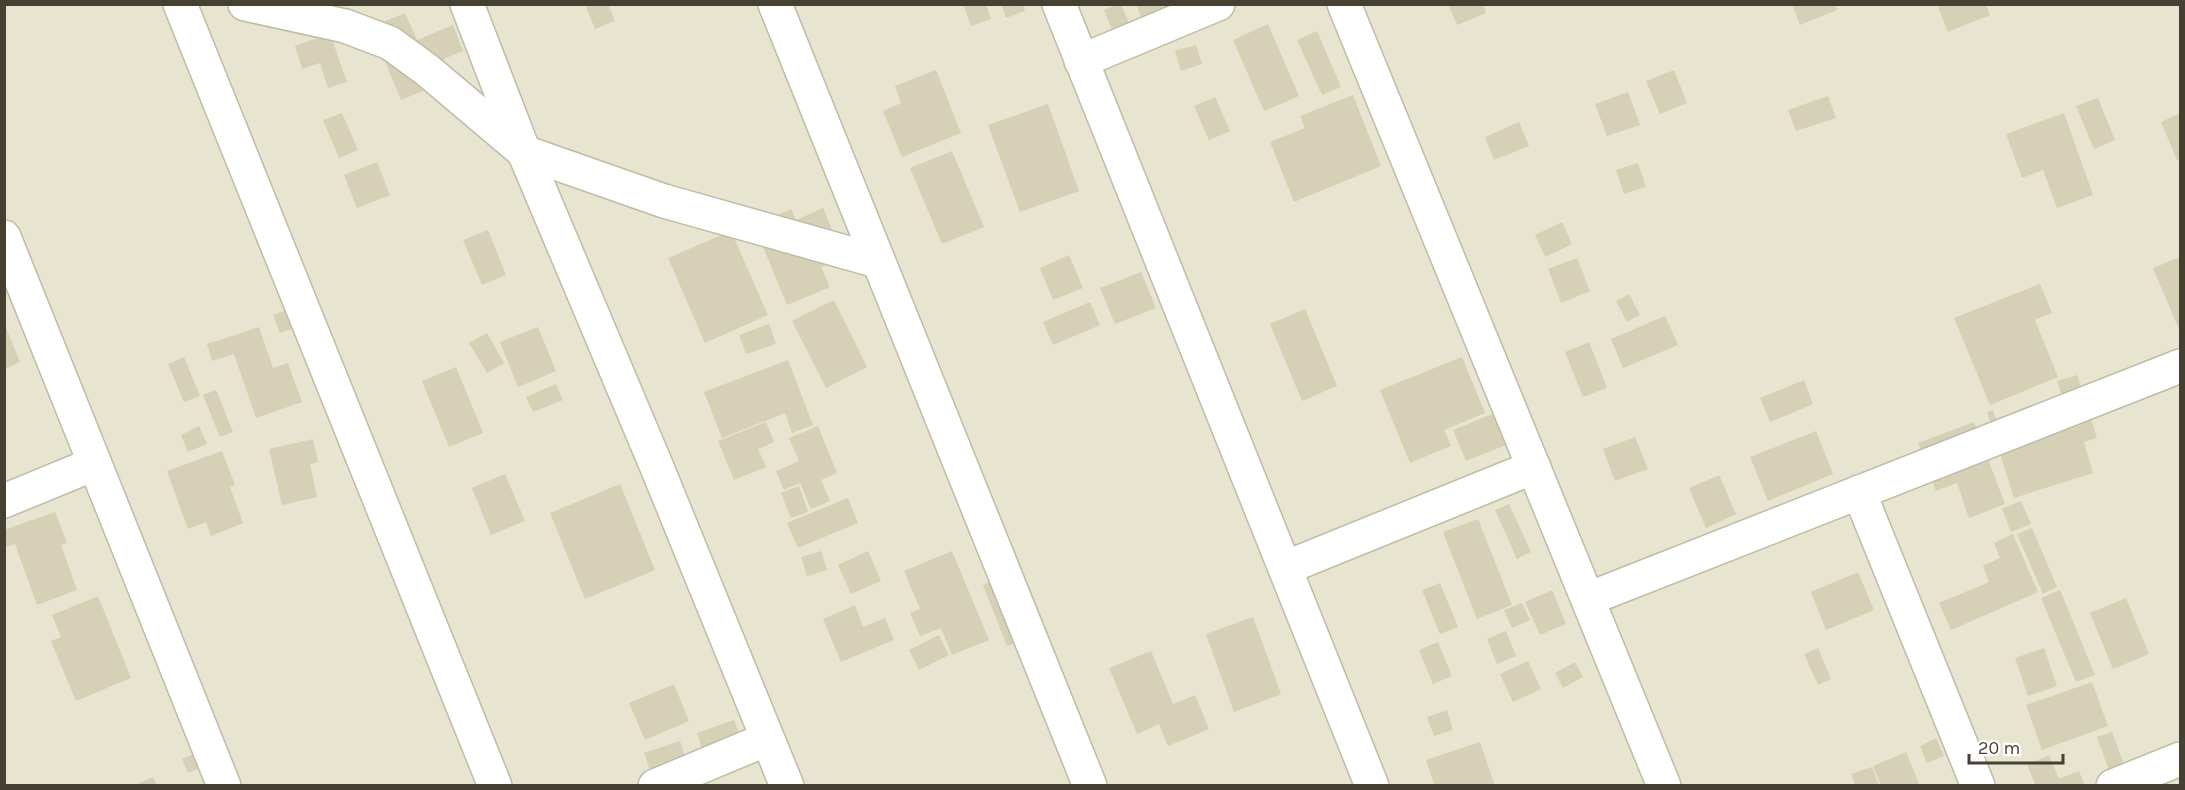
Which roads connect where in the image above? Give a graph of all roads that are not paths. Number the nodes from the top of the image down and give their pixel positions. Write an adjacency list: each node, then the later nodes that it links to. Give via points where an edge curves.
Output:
1 (180, 4): 22 (street)
2 (245, 4): 9 (street, via 345,26 390,43)
3 (467, 4): 9 (street)
4 (775, 4): 11 (street)
5 (1059, 4): 8 (street)
6 (1218, 4): 8 (street)
7 (1344, 4): 14 (street)
8 (1081, 61): 17 (street)
9 (524, 152): 11 (street, via 664,201); 19 (street)
10 (4, 237): 13 (street)
11 (878, 261): 25 (street)
12 (2181, 366): 15 (street)
13 (94, 464): 16 (street); 21 (street)
14 (1534, 467): 17 (street); 18 (street)
15 (1859, 492): 18 (street); 28 (street)
16 (4, 501)
17 (1285, 567): 26 (street)
18 (1588, 598): 27 (street)
19 (767, 739): 23 (street); 24 (street)
20 (2181, 759): 29 (street)
21 (224, 786)
22 (495, 786)
23 (655, 786)
24 (787, 786)
25 (1090, 786)
26 (1372, 786)
27 (1664, 786)
28 (1978, 786)
29 (2113, 786)

